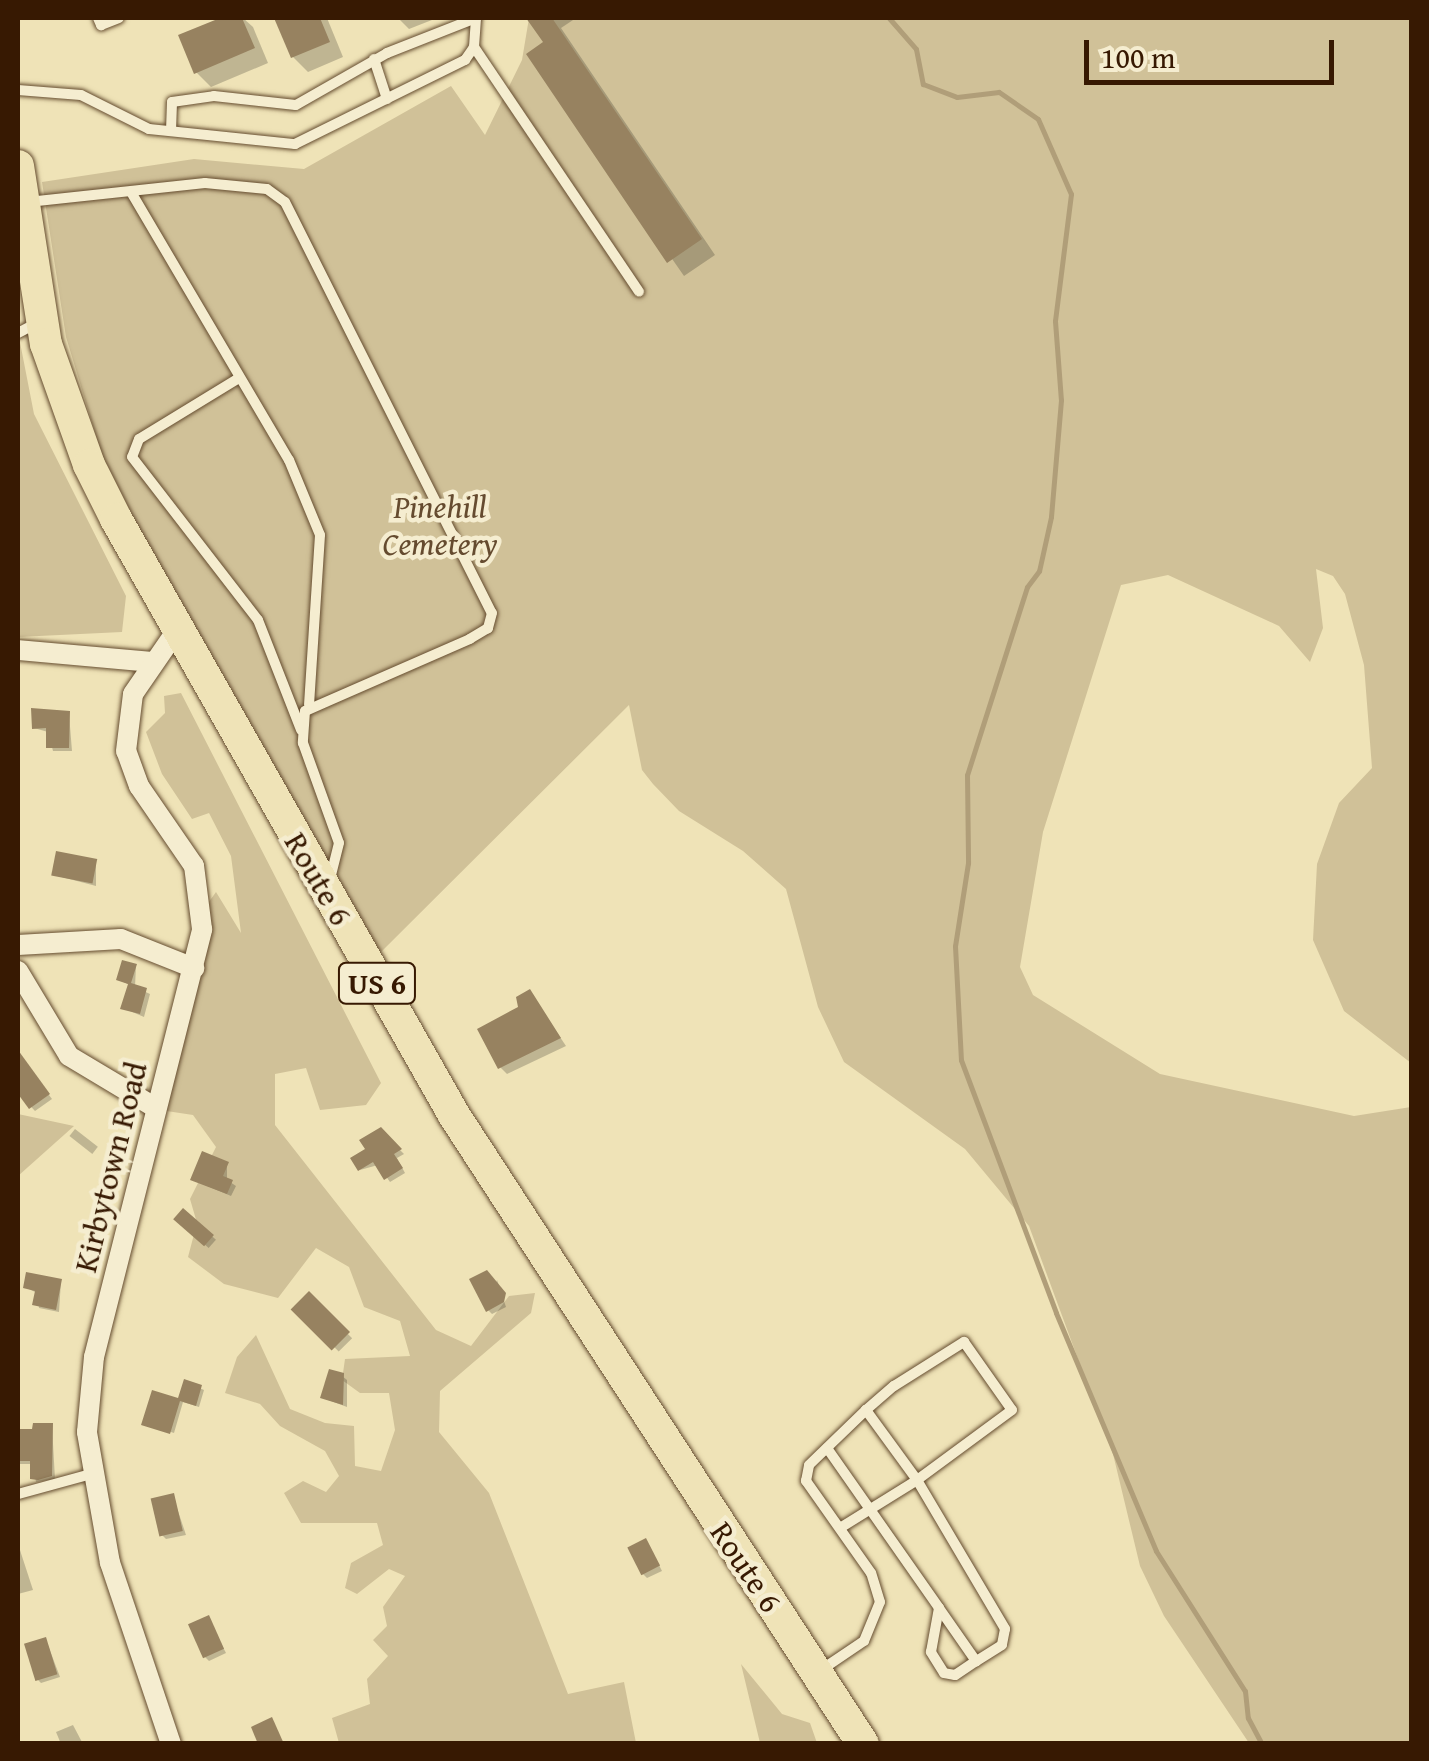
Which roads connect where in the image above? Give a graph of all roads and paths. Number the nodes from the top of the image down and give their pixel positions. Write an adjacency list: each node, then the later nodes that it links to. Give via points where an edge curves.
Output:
1 (98, 18): 2 (lane, via 101,25)
2 (119, 18)
3 (476, 18): 4 (lane); 5 (lane)
4 (474, 47): 7 (lane, via 465,60); 12 (lane)
5 (374, 60): 7 (lane); 8 (lane, via 296,105 214,96 172,102)
6 (18, 90): 8 (lane, via 81,95 129,123)
7 (386, 99): 8 (lane, via 295,144)
8 (171, 131)
9 (18, 166): 11 (main road, Route 6 / US 6)
10 (131, 192): 11 (lane); 14 (lane); 18 (lane, via 205,183 266,190 285,202 492,613 488,628 470,638 350,695)
11 (21, 209): 13 (main road, Route 6 / US 6)
12 (638, 292)
13 (29, 327): 15 (main road, Route 6 / US 6, via 89,465)
14 (239, 378): 18 (lane, via 288,460 323,544 307,672); 19 (lane, via 139,439 132,457 258,620)
15 (177, 630): 17 (street, Kirbytown Road); 20 (main road, Route 6 / US 6)
16 (18, 650): 17 (street)
17 (153, 662): 22 (street, Kirbytown Road, via 127,712 126,751 139,786 200,884)
18 (310, 704): 19 (lane)
19 (302, 731): 20 (lane, via 339,843)
20 (326, 896): 34 (main road, Route 6 / US 6, via 543,1259)
21 (18, 945): 22 (street, via 120,940)
22 (194, 968): 24 (street, Kirbytown Road)
23 (18, 971): 24 (street, via 69,1056)
24 (156, 1108): 27 (street, Kirbytown Road, via 90,1382)
25 (866, 1410): 26 (lane); 28 (lane); 28 (lane, via 957,1344 971,1343 1012,1410)
26 (827, 1448): 30 (lane); 31 (lane, via 804,1474)
27 (91, 1474): 29 (lane); 35 (street, Kirbytown Road, via 110,1563)
28 (917, 1480): 30 (lane); 33 (lane, via 1005,1629 1002,1644)
29 (18, 1494)
30 (869, 1508): 31 (lane); 32 (lane)
31 (840, 1528): 34 (lane, via 871,1572 880,1602 864,1641)
32 (939, 1608): 33 (lane); 33 (lane, via 931,1652 944,1673 956,1675)
33 (976, 1661)
34 (816, 1673): 36 (main road, Route 6 / US 6)
35 (171, 1744)
36 (863, 1744)

